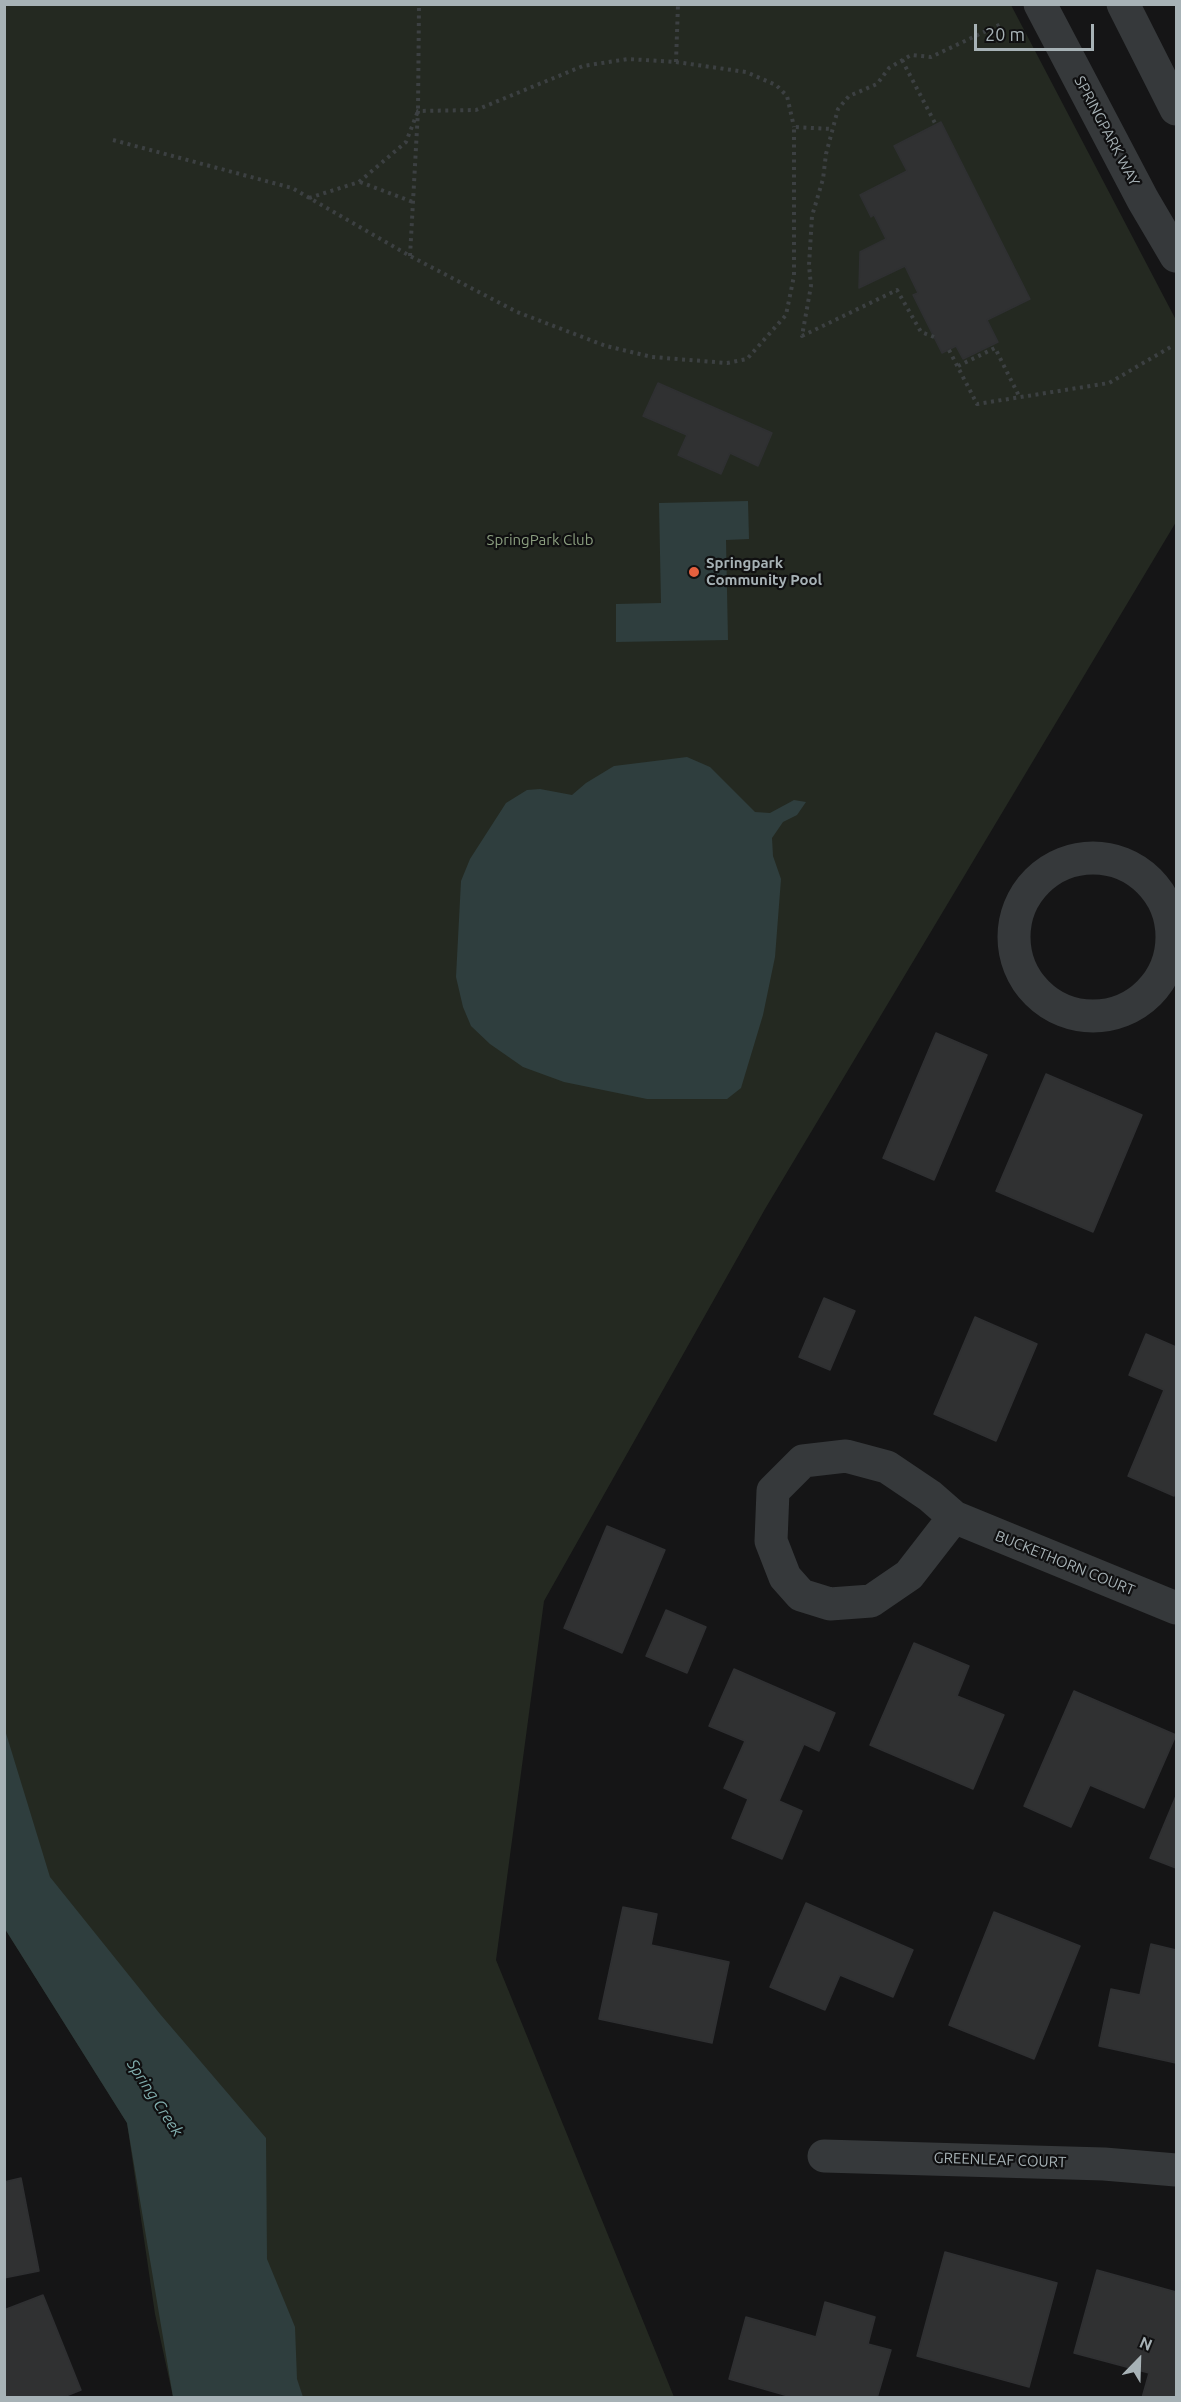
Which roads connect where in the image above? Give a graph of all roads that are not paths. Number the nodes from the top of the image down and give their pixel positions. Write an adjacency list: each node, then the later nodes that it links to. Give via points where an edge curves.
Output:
1 (1040, 4): 4 (street, SPRINGPARK WAY)
2 (1123, 4): 3 (street)
3 (1176, 109)
4 (1176, 256)
5 (1173, 963): 5 (street, via 1150,994 1117,1014 1078,1017 1044,1000 1019,970 1013,932 1024,895 1052,868 1088,858 1126,864 1157,889 1172,924)
6 (954, 1517): 6 (street, BUCKETHORN COURT, via 887,1467 846,1456 803,1461 773,1491 771,1541 785,1577 801,1594 830,1604 871,1601 909,1575); 7 (street, BUCKETHORN COURT)
7 (1176, 1608)
8 (824, 2156): 9 (street, GREENLEAF COURT)
9 (1176, 2170)

